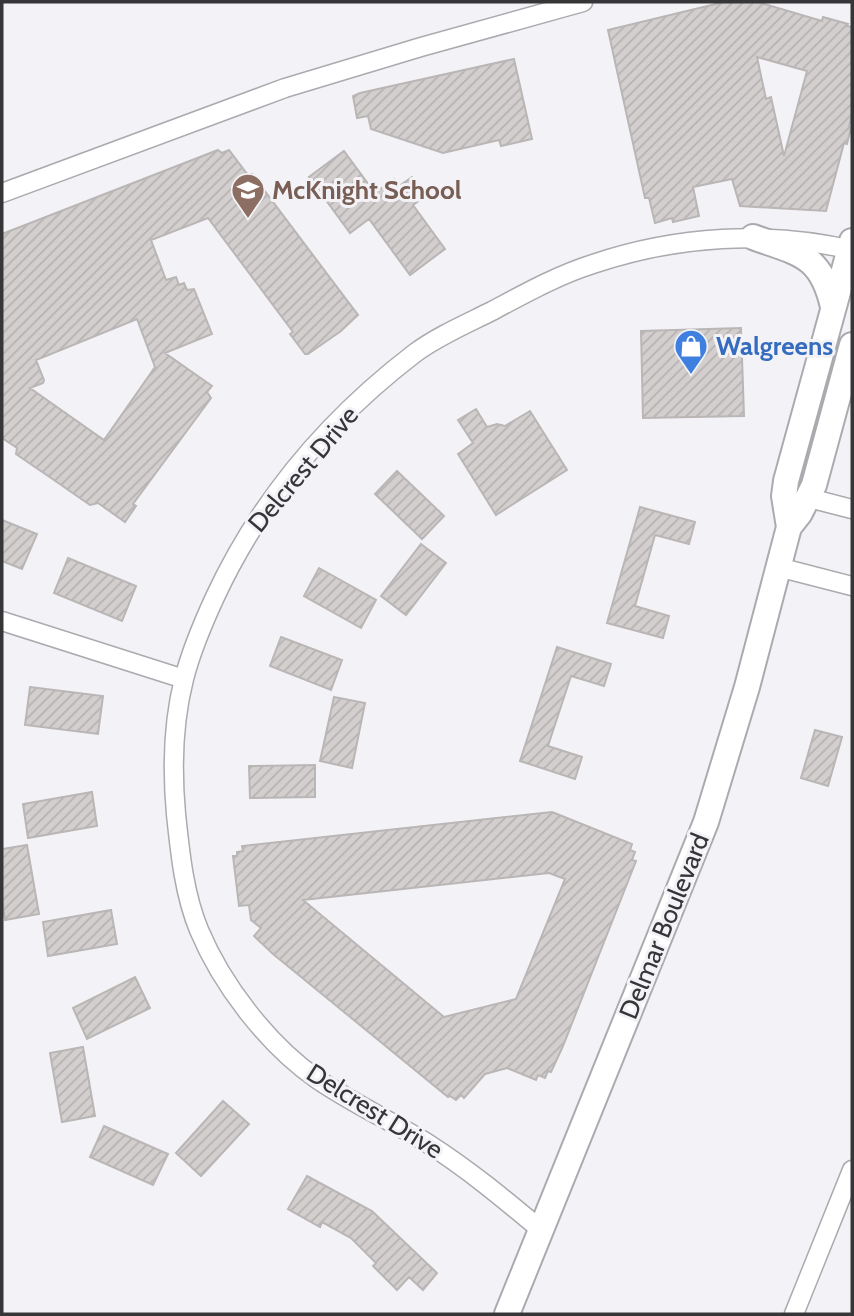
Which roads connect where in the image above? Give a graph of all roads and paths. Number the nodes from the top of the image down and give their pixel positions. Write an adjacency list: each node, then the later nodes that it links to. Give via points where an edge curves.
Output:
1 (583, 2): 2 (street, via 285,88)
2 (2, 193)
3 (753, 237): 4 (street, Delcrest Drive); 5 (main road, via 815,264); 13 (street, Delcrest Drive, via 671,244 591,264 527,292 417,352 335,422 272,498 224,579)
4 (852, 247): 5 (main road, Delmar Boulevard)
5 (833, 307): 9 (main road, Delmar Boulevard, via 786,481)
6 (852, 345): 7 (main road, Delmar Boulevard)
7 (809, 498): 8 (street); 9 (main road, Delmar Boulevard)
8 (852, 509)
9 (789, 527): 10 (main road, Delmar Boulevard)
10 (778, 567): 11 (street); 15 (main road, Delmar Boulevard, via 706,822)
11 (852, 586)
12 (2, 621): 13 (street)
13 (184, 679): 15 (street, Delcrest Drive, via 173,779 182,865 199,929 229,987 266,1032 315,1077 475,1175)
14 (850, 1179): 17 (street)
15 (541, 1230): 16 (main road, Delmar Boulevard)
16 (507, 1314)
17 (794, 1314)

